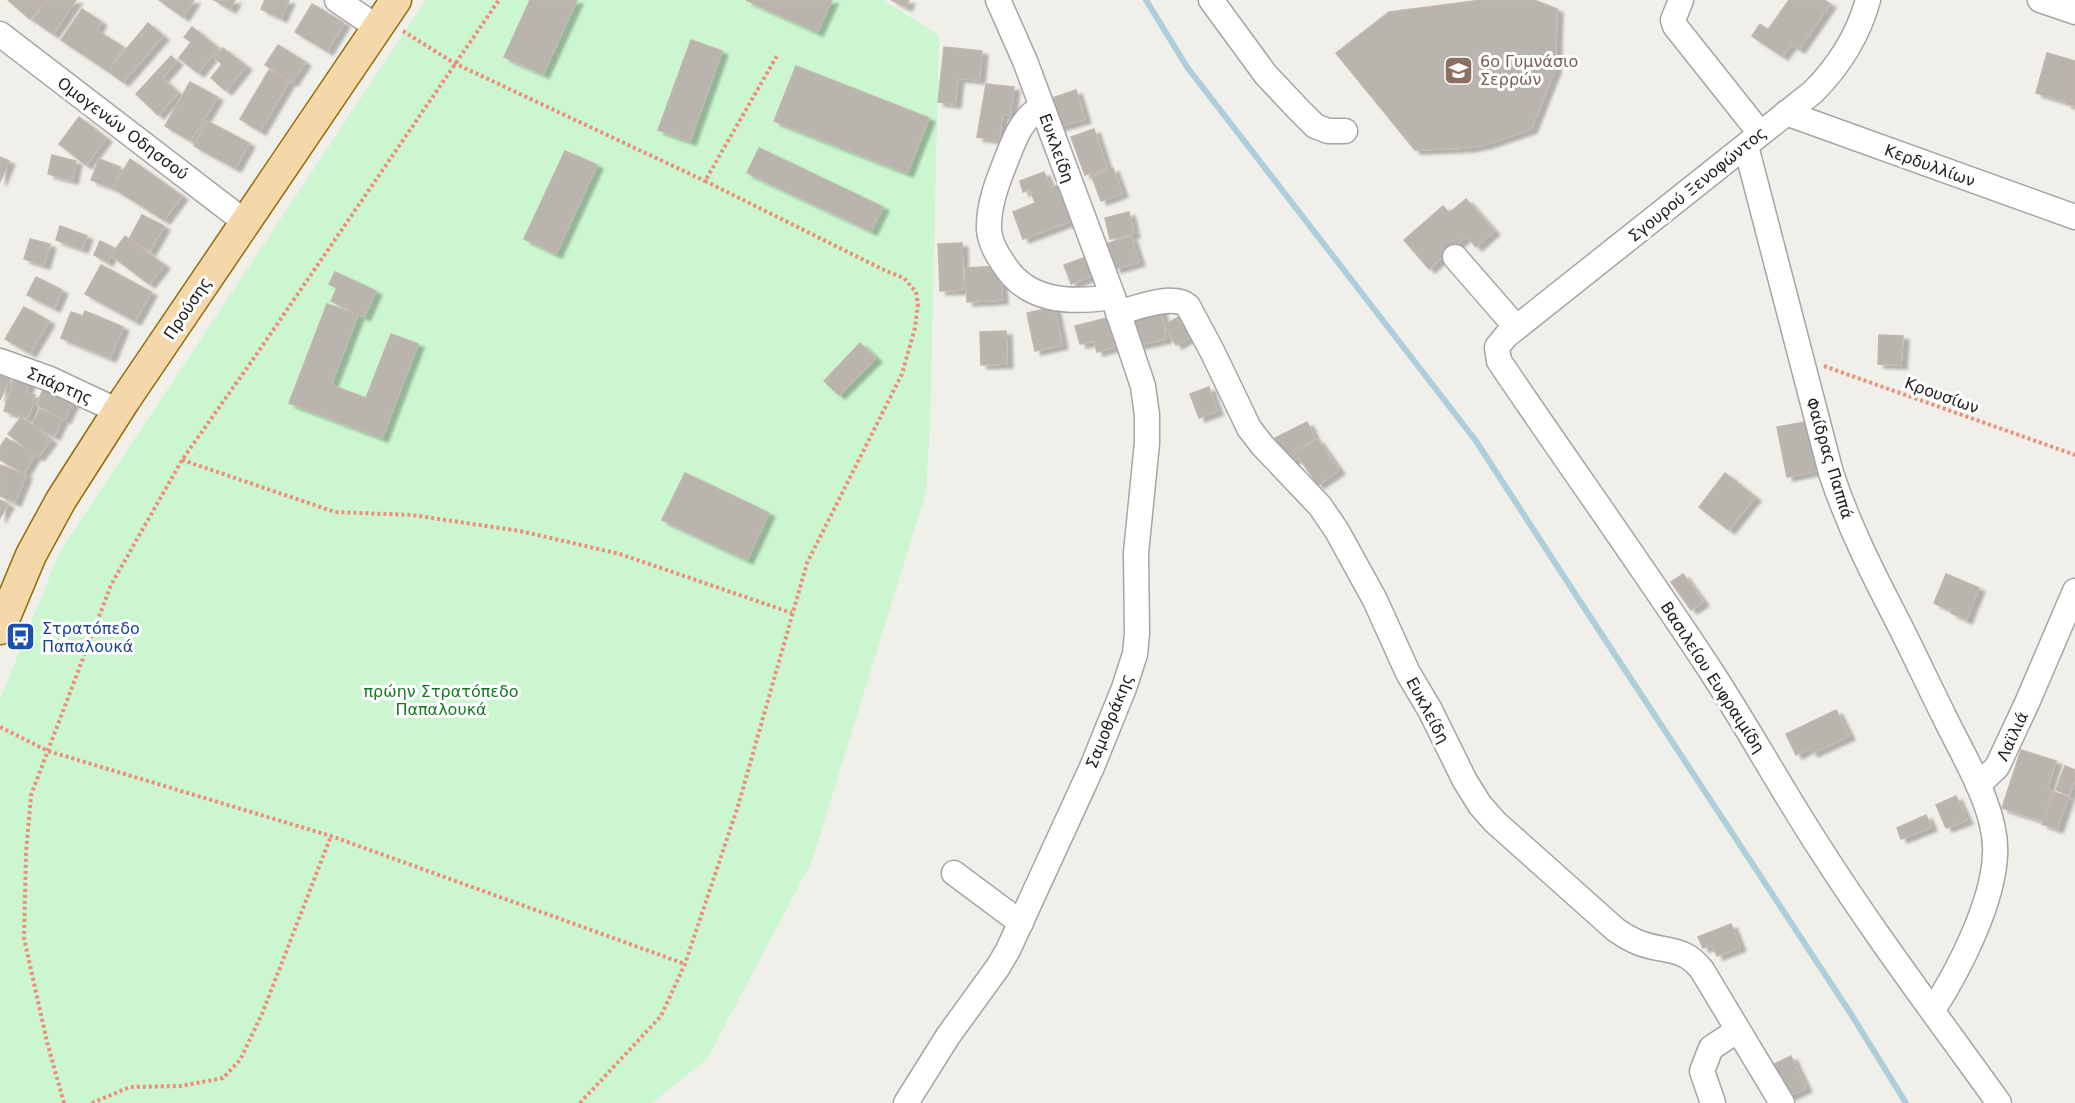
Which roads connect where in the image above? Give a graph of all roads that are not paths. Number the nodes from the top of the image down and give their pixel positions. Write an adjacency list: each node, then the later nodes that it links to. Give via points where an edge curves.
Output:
1 (337, 0): 8 (street)
2 (998, 0): 10 (street, Ευκλείδη)
3 (1211, 0): 12 (street, via 1266,75 1315,126)
4 (1868, 0): 11 (street, Σγουρού Ξενοφώντος, via 1855,35 1834,70)
5 (2040, 0): 7 (street)
6 (1677, 10): 13 (street, via 1675,26)
7 (2075, 12)
8 (386, 15): 15 (main road, Προύσης)
9 (0, 34): 15 (street, Ομογενών Οδησσού)
10 (1041, 107): 17 (street, Ευκλείδη); 17 (street, via 1023,122 1002,170 990,216 991,241 1011,275 1029,290)
11 (1786, 113): 13 (street, Σγουρού Ξενοφώντος); 14 (street, Κερδυλλίων)
12 (1345, 131)
13 (1753, 140): 18 (street, Σγουρού Ξενοφώντος); 24 (street, Φαίδρας Παππά, via 1831,473 1848,521)
14 (2075, 217)
15 (245, 222): 21 (main road, Προύσης)
16 (1455, 257): 18 (street)
17 (1115, 305): 26 (street, Σαμοθράκης, via 1140,375 1146,406 1147,443 1136,553 1135,654 1092,767); 28 (street, Ευκλείδη, via 1180,301 1188,306 1249,428 1320,506 1337,531 1375,600 1408,673 1484,810 1616,930 1638,943 1691,957)
18 (1516, 327): 19 (street, Σγουρού Ξενοφώντος)
19 (1498, 345): 27 (street, Βασιλείου Ευφραιμίδη, via 1499,361 1734,706 1841,881)
20 (0, 361): 21 (street, Σπάρτης)
21 (118, 411): 23 (main road, Προύσης, via 38,541)
22 (2075, 591): 24 (street, Λαϊλιά, via 1997,767)
23 (0, 629)
24 (1978, 785): 27 (street, via 1992,829 1993,873 1969,942)
25 (954, 873): 26 (street)
26 (1021, 923): 29 (street, Σαμοθράκης, via 998,967)
27 (1933, 1010): 32 (street, Βασιλείου Ευφραιμίδη)
28 (1738, 1030): 30 (street, via 1711,1048 1702,1071); 31 (street, Ευκλείδη)
29 (906, 1103)
30 (1713, 1103)
31 (1782, 1103)
32 (1999, 1103)

